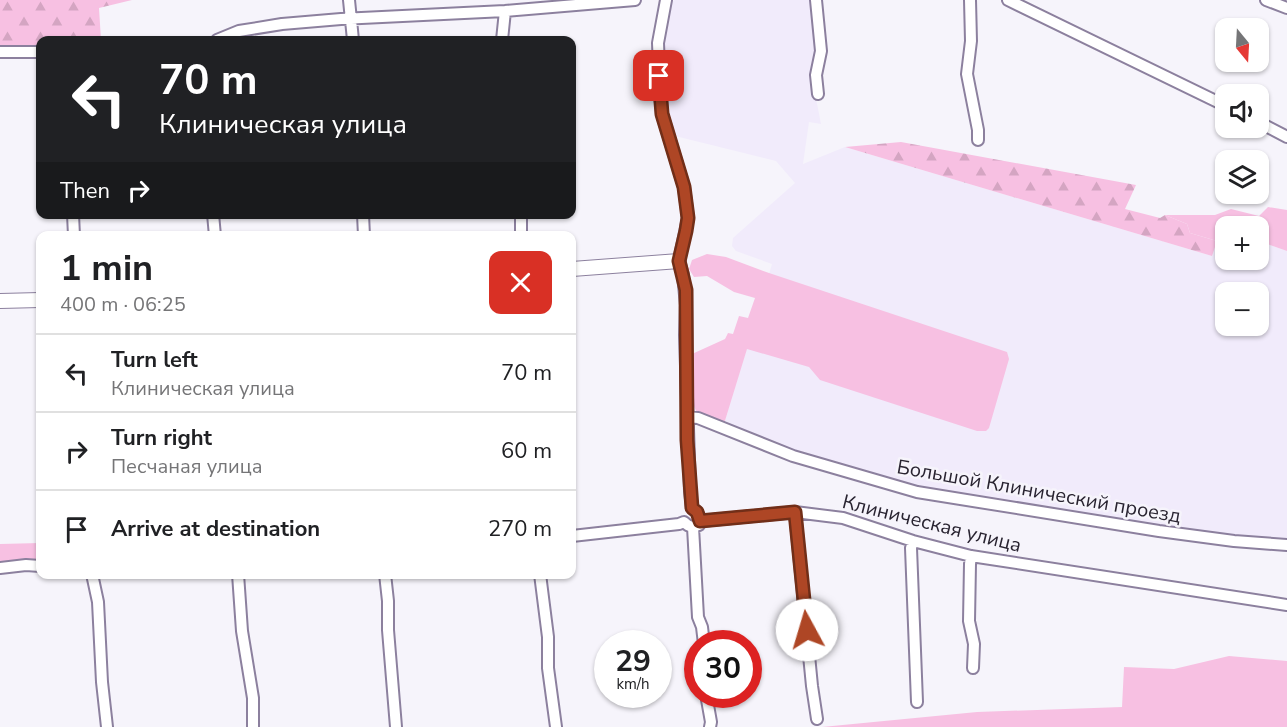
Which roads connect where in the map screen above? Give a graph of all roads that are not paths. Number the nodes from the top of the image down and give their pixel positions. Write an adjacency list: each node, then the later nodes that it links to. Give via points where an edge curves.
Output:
1 (349, 0): 10 (street)
2 (635, 0): 8 (street)
3 (666, 0): 23 (street, via 658,43 662,114 684,187 688,218)
4 (816, 0): 18 (street, via 821,51 816,71)
5 (970, 0): 22 (street, via 967,74)
6 (1008, 0): 19 (street)
7 (1266, 0): 9 (street)
8 (500, 7): 10 (street); 15 (street)
9 (1287, 8)
10 (351, 19): 11 (street); 14 (street)
11 (239, 31): 12 (street); 13 (street)
12 (227, 36)
13 (238, 36)
14 (353, 36)
15 (502, 36)
16 (0, 52): 17 (street)
17 (36, 52)
18 (818, 94)
19 (1215, 101)
20 (1269, 128): 21 (street)
21 (1287, 137)
22 (978, 140)
23 (679, 261): 24 (street); 27 (street, via 686,290)
24 (576, 269)
25 (36, 300): 26 (street)
26 (0, 302)
27 (687, 417): 29 (street, via 690,491 692,508 697,512); 32 (street, Большой Клинический проезд, via 793,456 917,492 1159,531)
28 (795, 512): 29 (street, Клиническая улица); 31 (street, Клиническая улица, via 843,518); 45 (street)
29 (693, 523): 30 (street, Клиническая улица); 41 (street, via 698,617)
30 (576, 536)
31 (913, 541): 33 (street, Клиническая улица); 43 (street)
32 (1287, 545)
33 (971, 556): 40 (street, Клиническая улица); 42 (street, via 969,621 974,644)
34 (36, 566): 35 (street)
35 (0, 567)
36 (93, 579): 46 (street)
37 (238, 579): 47 (street)
38 (386, 579): 48 (street)
39 (541, 579): 49 (street)
40 (1287, 605)
41 (702, 630)
42 (973, 669)
43 (917, 702)
44 (708, 708): 50 (street)
45 (816, 720)
46 (106, 727)
47 (253, 727)
48 (396, 727)
49 (556, 727)
50 (710, 727)

